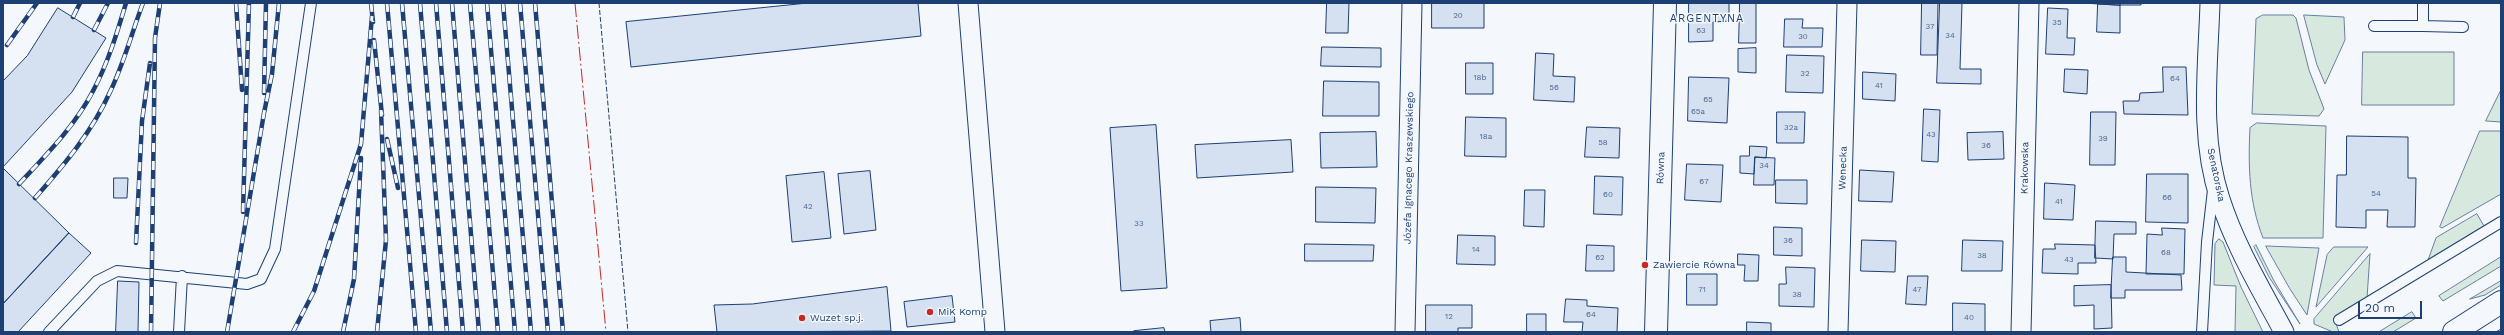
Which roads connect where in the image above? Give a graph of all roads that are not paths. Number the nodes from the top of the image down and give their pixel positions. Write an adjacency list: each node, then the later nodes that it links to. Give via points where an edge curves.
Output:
1 (312, 3): 14 (lane, via 275,249 268,269 261,278 247,284)
2 (968, 3): 19 (street)
3 (1412, 3): 20 (street, Józefa Ignacego Kraszewskiego)
4 (1665, 3): 21 (street, Równa)
5 (1847, 3): 22 (street, Wenecka)
6 (2029, 3): 23 (street, Krakowska)
7 (2210, 3): 12 (street, Senatorska, via 2206,107)
8 (2423, 3): 10 (lane)
9 (2374, 26): 10 (lane)
10 (2423, 26): 11 (lane)
11 (2463, 27)
12 (2215, 177): 24 (lane, via 2207,242); 25 (street, Senatorska, via 2220,198 2240,249)
13 (2501, 222): 16 (lane)
14 (182, 276): 17 (lane, via 117,272 108,274 97,281); 18 (lane)
15 (2501, 302): 26 (street)
16 (2339, 320)
17 (49, 332)
18 (178, 332)
19 (995, 332)
20 (1405, 332)
21 (1656, 332)
22 (1838, 332)
23 (2021, 332)
24 (2202, 332)
25 (2284, 332)
26 (2454, 332)

